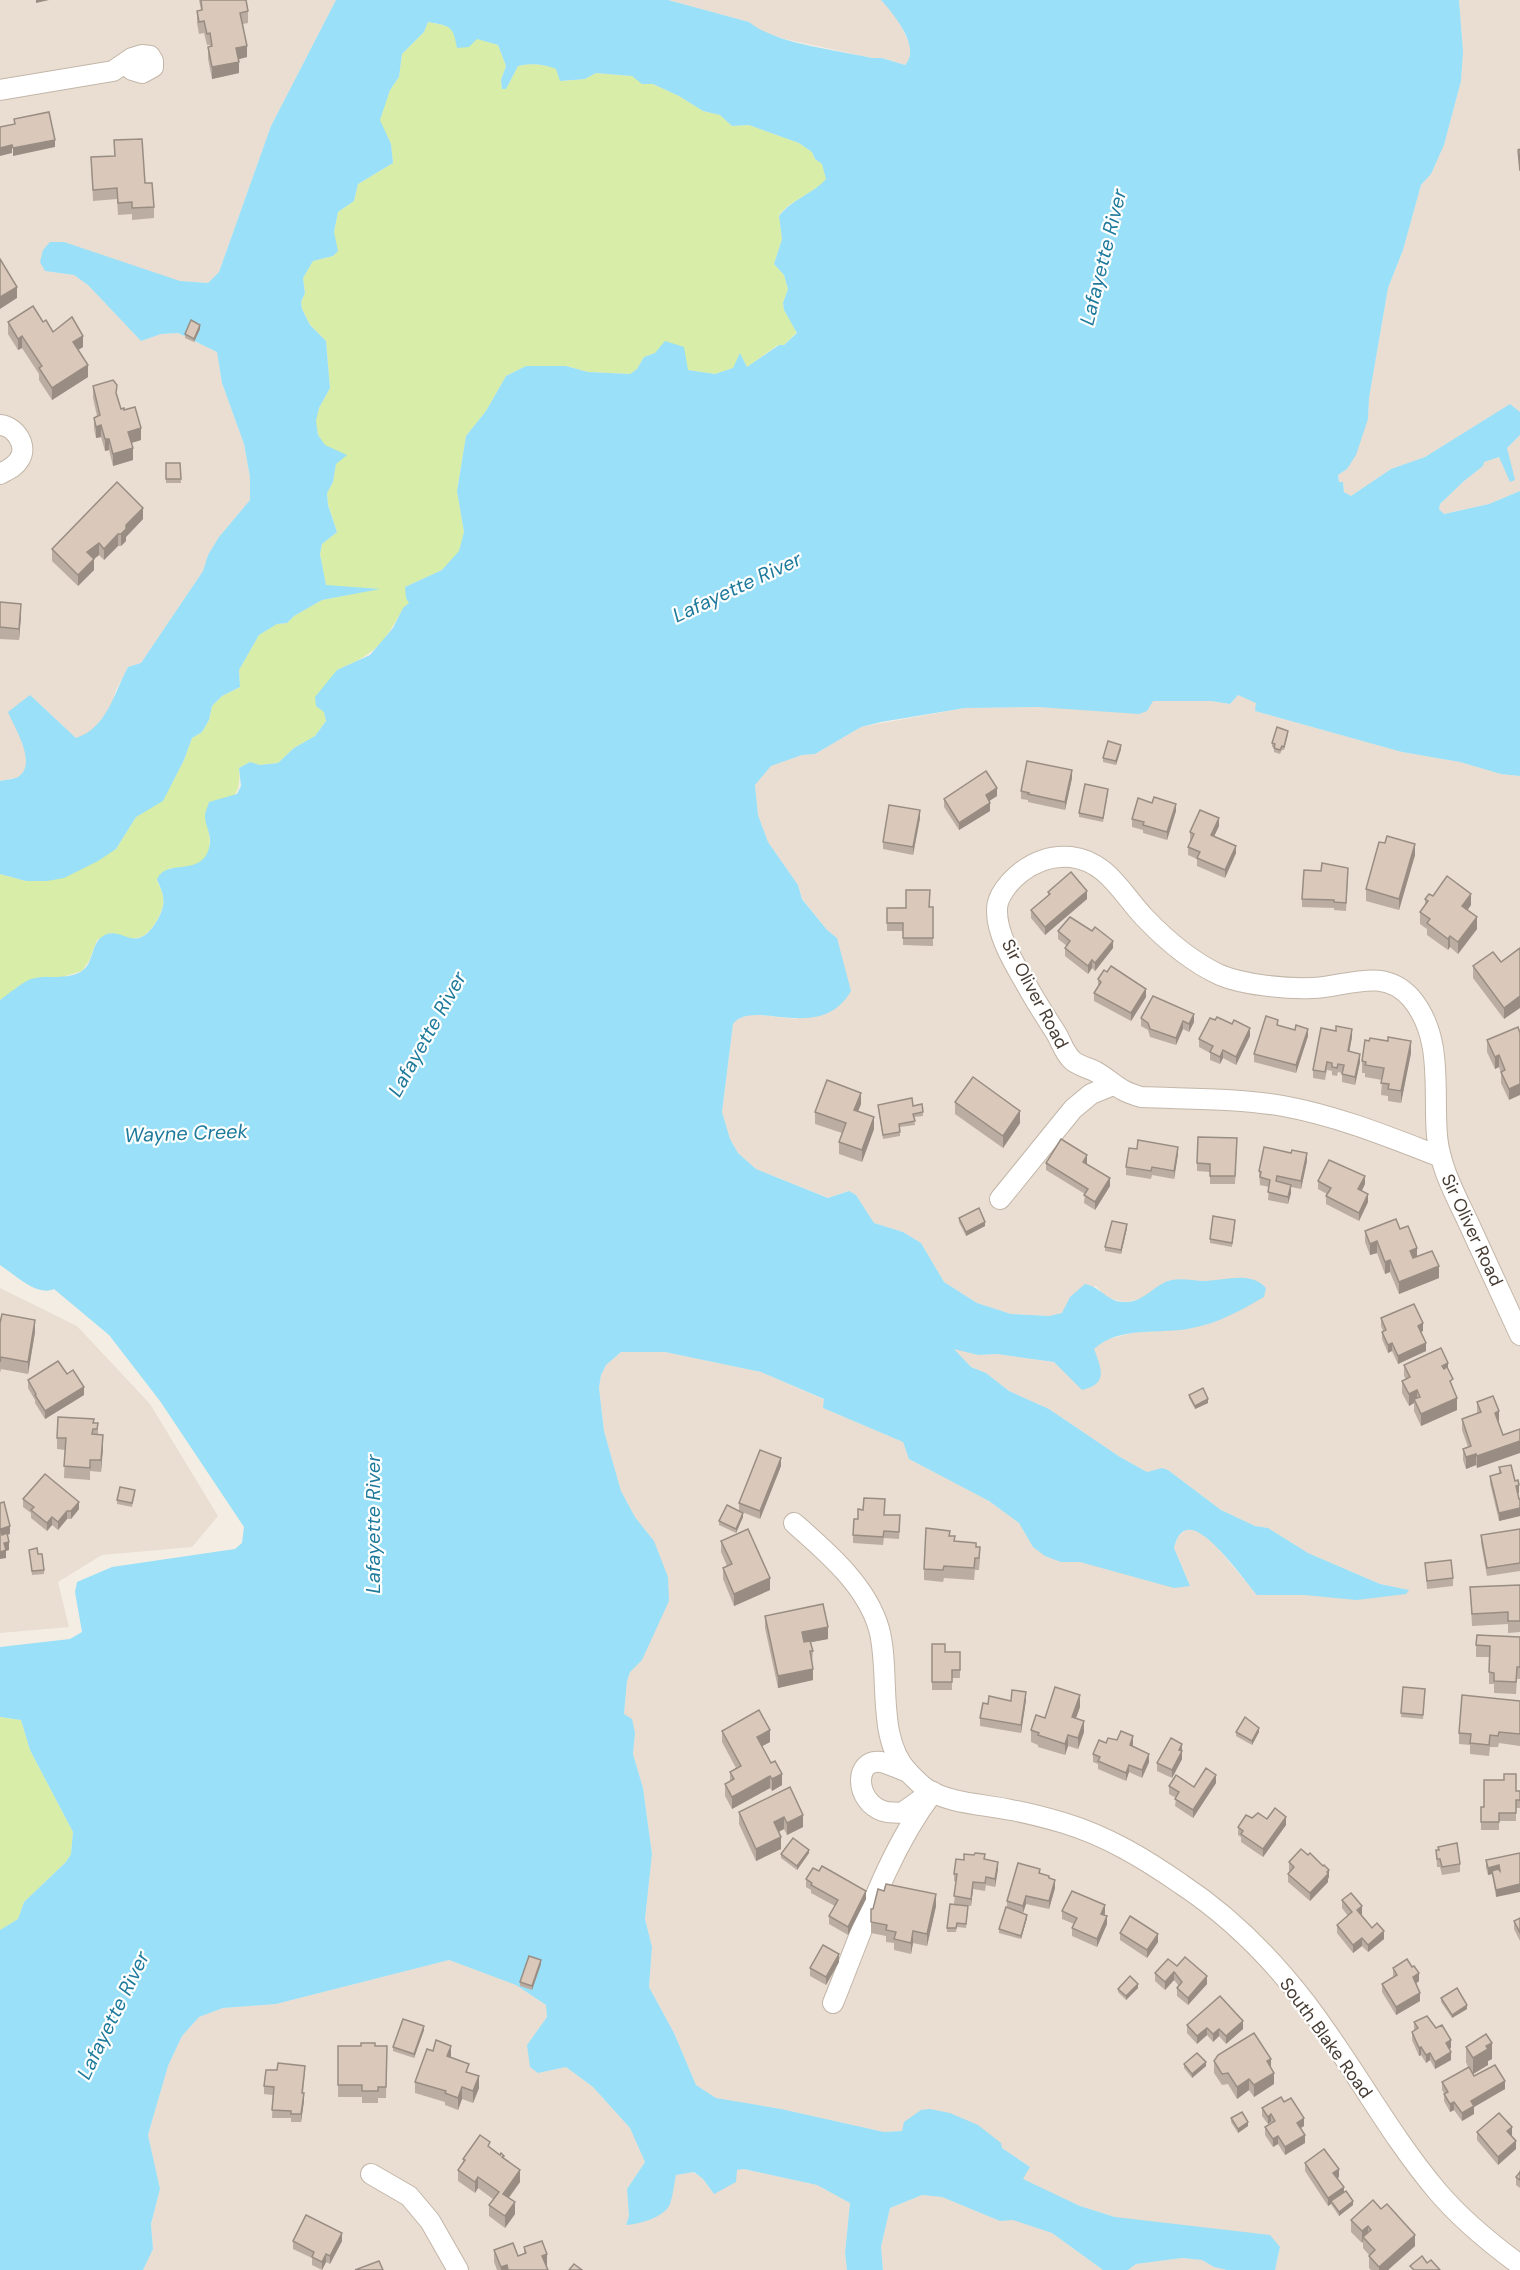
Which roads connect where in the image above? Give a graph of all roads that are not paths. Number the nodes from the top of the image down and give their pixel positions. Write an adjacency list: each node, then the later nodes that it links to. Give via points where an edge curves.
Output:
1 (125, 64): 2 (street, via 113,71)
2 (0, 90)
3 (0, 425): 4 (street, via 15,430 22,454 14,466)
4 (0, 474)
5 (1113, 1085): 6 (street, Sir Oliver Road, via 1141,1096 1257,1102 1328,1116); 6 (street, Sir Oliver Road, via 1071,1059 1062,1048 1007,951 998,921 999,897 1017,876 1045,858 1074,857 1104,869 1163,936 1220,975 1257,984 1308,988 1371,979 1399,987 1421,1012 1430,1032 1435,1054); 7 (street, via 1091,1094 1073,1109)
6 (1441, 1157): 8 (street, Sir Oliver Road)
7 (1000, 1200)
8 (1520, 1335)
9 (794, 1523): 10 (street, South Blake Road, via 824,1550 870,1606 884,1653 891,1739)
10 (908, 1772): 11 (street, South Blake Road); 11 (street, South Blake Road, via 873,1763 861,1777 862,1794 883,1811 902,1813)
11 (933, 1792): 12 (street, via 916,1814 890,1864); 14 (street, South Blake Road, via 1064,1823 1102,1837 1184,1885 1219,1913 1263,1954 1305,2002 1437,2192 1489,2243)
12 (833, 2003)
13 (371, 2174): 15 (street, via 409,2196 430,2221)
14 (1520, 2265)
15 (458, 2270)

